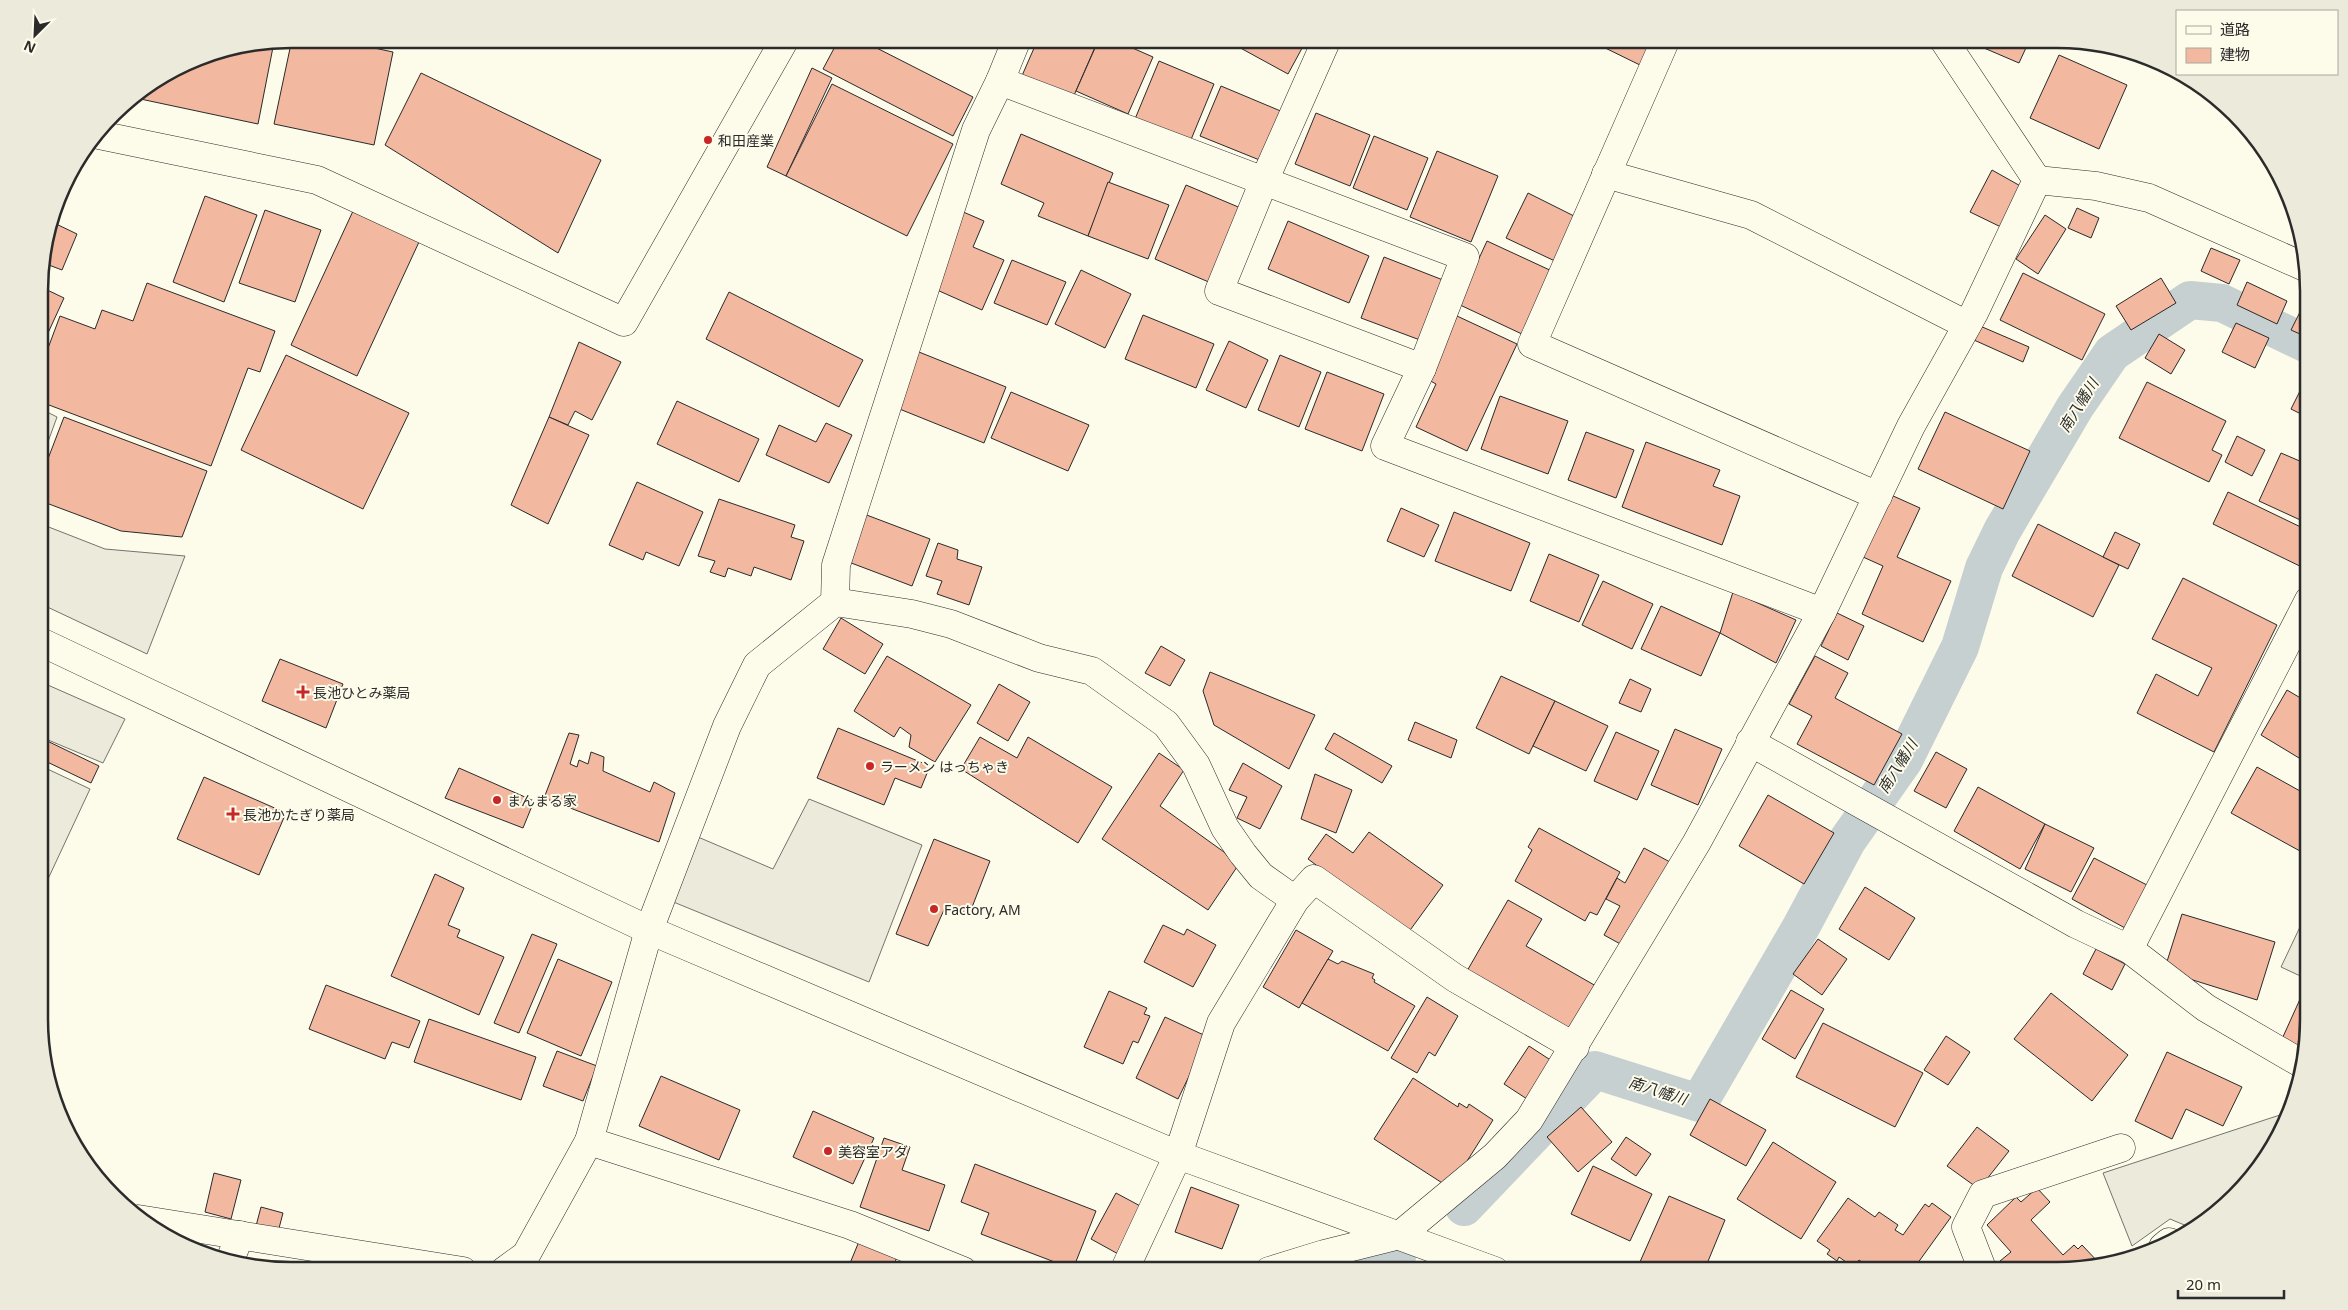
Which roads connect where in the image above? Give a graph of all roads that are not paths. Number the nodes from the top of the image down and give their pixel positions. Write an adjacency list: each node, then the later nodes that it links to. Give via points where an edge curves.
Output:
1 (780, 48): 7 (street, via 624,322 317,180)
2 (1013, 48): 6 (street)
3 (1323, 48): 9 (street)
4 (1662, 48): 8 (street)
5 (1949, 48): 10 (street)
6 (1000, 81): 9 (street); 15 (street, via 976,130 836,565)
7 (103, 136)
8 (1606, 174): 12 (street, via 1751,215); 14 (street, via 1532,344)
9 (1264, 180): 13 (street, via 1465,257); 13 (street, via 1219,291)
10 (2037, 180): 11 (street, via 2096,186 2149,198); 12 (street)
11 (2299, 264)
12 (1967, 325): 14 (street, via 1911,426)
13 (1422, 368): 16 (street, via 1385,446)
14 (1878, 496): 16 (street)
15 (834, 602): 20 (street, via 912,614 951,624 1039,658 1092,672 1166,724 1196,764 1225,828 1243,854 1261,876); 21 (street, via 757,665 727,726)
16 (1822, 612): 19 (street)
17 (2300, 617): 22 (street)
18 (48, 645): 21 (street)
19 (1750, 742): 22 (street, via 2076,924); 23 (street, via 1697,842)
20 (1295, 900): 23 (street, via 1314,879 1455,978); 27 (street, via 1221,1023)
21 (649, 930): 25 (street); 27 (street)
22 (2129, 949): 24 (street, via 2206,1008)
23 (1575, 1047): 30 (street, via 1530,1120 1495,1156)
24 (2297, 1061)
25 (589, 1141): 33 (street, via 526,1255); 34 (street, via 850,1225)
26 (2122, 1148): 38 (street, via 1983,1194 1966,1227)
27 (1178, 1155): 30 (street); 35 (street)
28 (155, 1222): 29 (street)
29 (240, 1235): 31 (street); 32 (street)
30 (1400, 1235): 36 (street); 37 (street)
31 (232, 1255)
32 (407, 1262)
33 (516, 1262)
34 (941, 1262)
35 (1128, 1262)
36 (1298, 1262)
37 (1471, 1262)
38 (1980, 1262)

